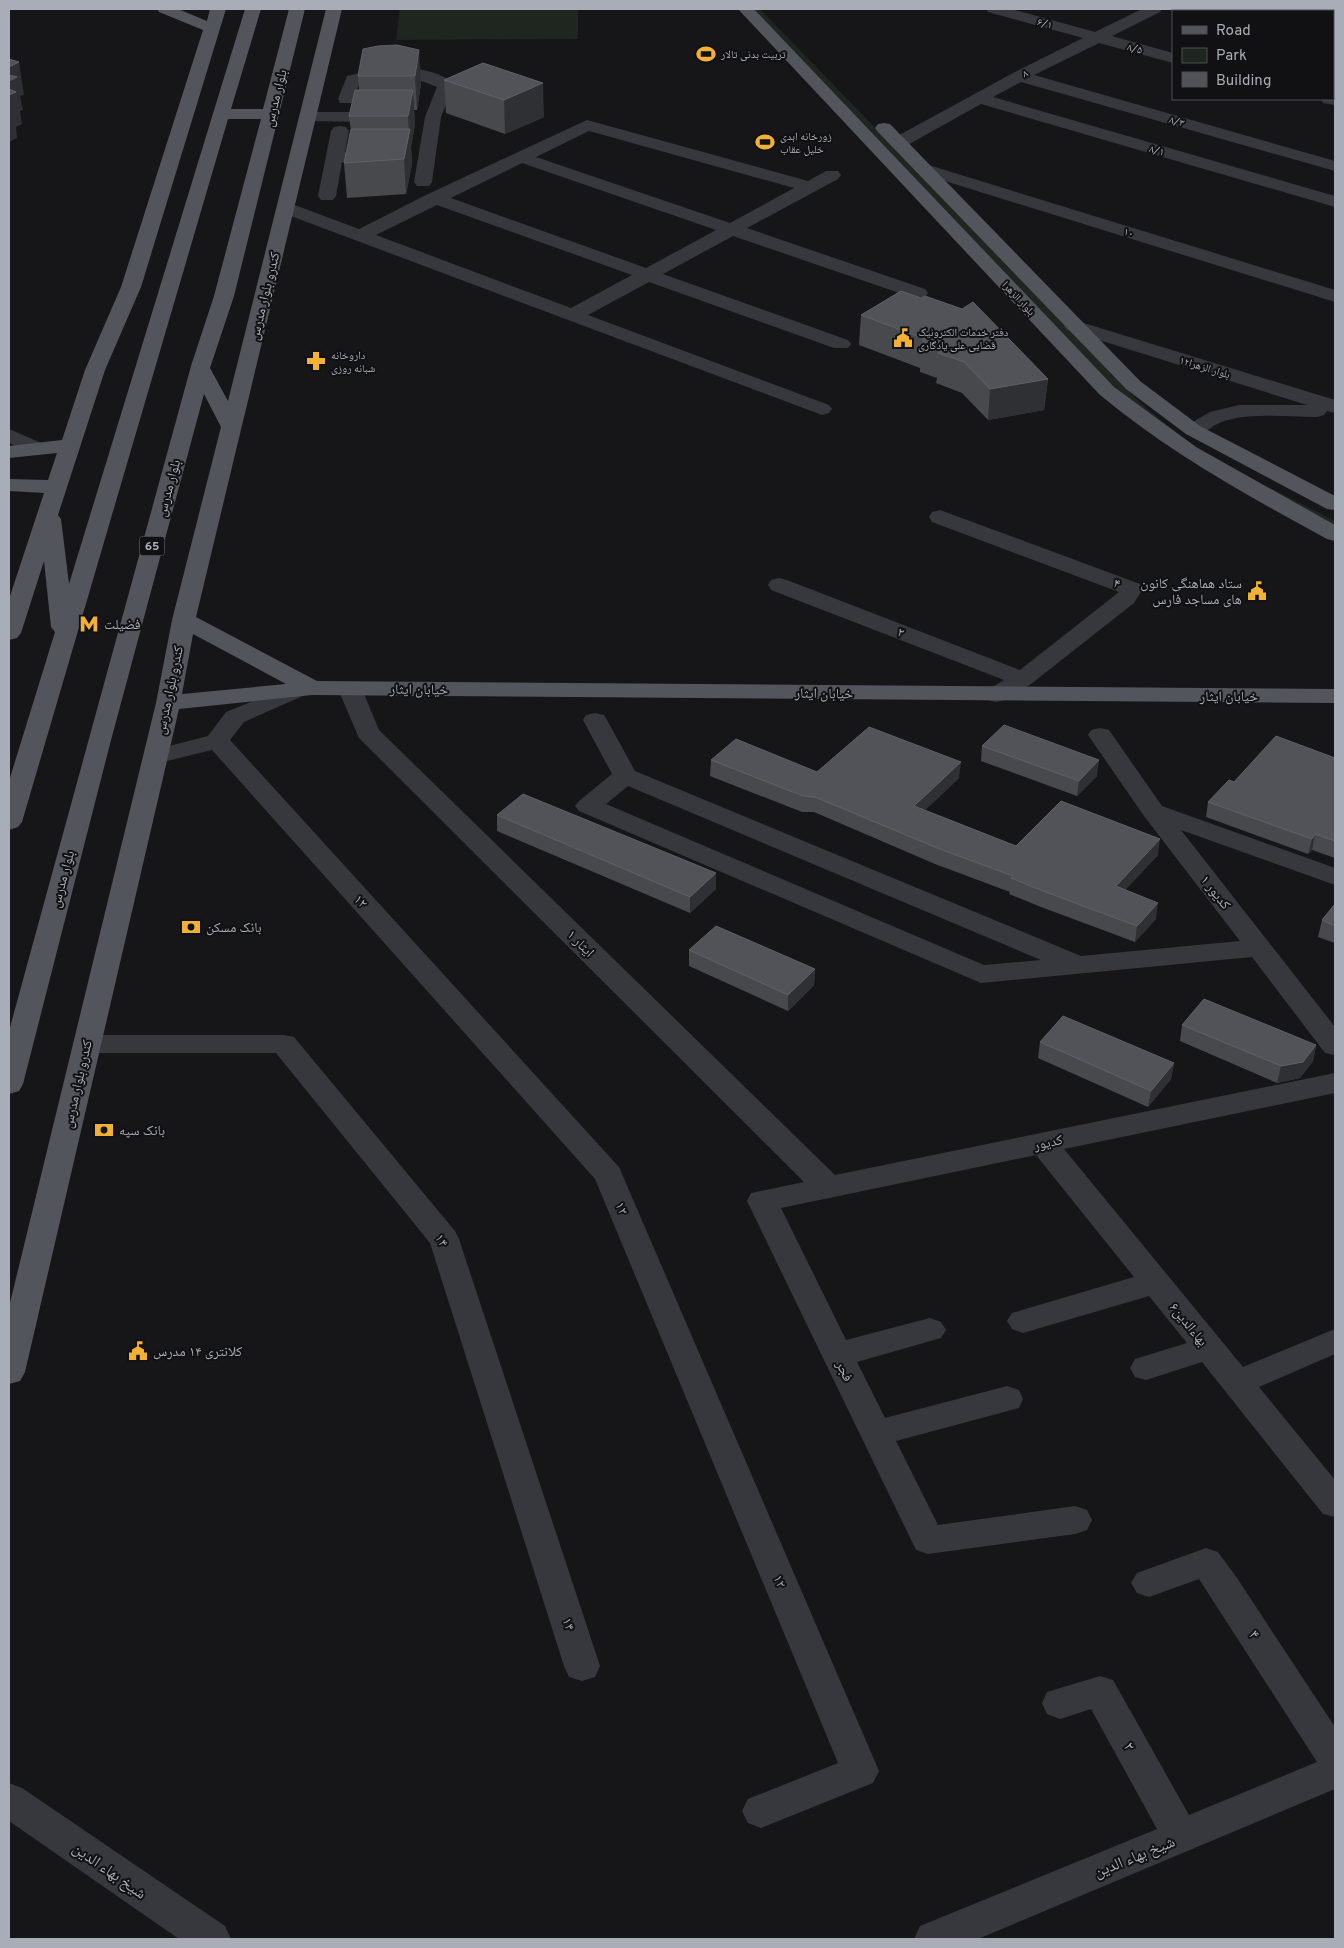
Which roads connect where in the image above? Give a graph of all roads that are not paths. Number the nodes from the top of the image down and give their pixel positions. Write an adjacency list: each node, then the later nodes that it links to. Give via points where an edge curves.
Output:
1 (165, 9): 9 (main road)
2 (218, 9): 9 (main road)
3 (253, 9): 16 (main road)
4 (746, 9): 61 (main road, بلوار الزهرا, via 1107,391 1141,420 1209,465)
5 (770, 9): 10 (main road)
6 (994, 9): 11 (street, ۶/۱)
7 (1154, 9): 11 (street, ۸)
8 (309, 15): 17 (main road, بلوار مدرس / 65); 19 (main road, کندرو بلوار مدرس)
9 (211, 28): 41 (main road)
10 (791, 30)
11 (1097, 38): 12 (street, ۸/۵); 13 (street, ۸)
12 (1172, 58)
13 (1019, 76): 14 (street, ۸); 28 (street, ۸/۳)
14 (979, 98): 24 (street, ۸); 35 (street, ۸/۱)
15 (346, 99): 22 (street, via 353,79 373,71 402,70 446,85)
16 (222, 114): 17 (main road); 39 (main road)
17 (271, 114): 47 (main road, بلوار مدرس / 65, via 224,296)
18 (873, 116): 24 (main road, بلوار الزهرا)
19 (308, 117): 20 (street); 36 (main road, کندرو بلوار مدرس)
20 (394, 117)
21 (413, 117): 22 (street)
22 (433, 117): 26 (street)
23 (340, 131): 25 (street)
24 (898, 143): 29 (main road, بلوار الزهرا)
25 (336, 157): 26 (street); 33 (street)
26 (426, 157): 31 (street)
27 (520, 157): 32 (street, via 587,125); 34 (street); 37 (street)
28 (1335, 166)
29 (922, 168): 43 (street, ۱۰); 45 (main road, بلوار الزهرا)
30 (832, 175): 32 (street)
31 (423, 182)
32 (809, 187): 37 (street)
33 (328, 196)
34 (434, 198): 38 (street); 40 (street)
35 (1335, 202)
36 (286, 208): 38 (street); 50 (main road, کندرو بلوار مدرس)
37 (731, 230): 40 (street); 42 (street)
38 (360, 236): 44 (street)
39 (180, 251): 41 (main road); 65 (main road)
40 (647, 275): 44 (street); 46 (street)
41 (131, 287): 53 (main road, via 95,370)
42 (918, 294)
43 (1335, 296)
44 (573, 315): 48 (street)
45 (1074, 326): 49 (street, بلوار الزهرا۱۲); 51 (main road, بلوار الزهرا, via 1132,385)
46 (841, 344)
47 (201, 369): 50 (main road); 84 (main road, بلوار مدرس / 65)
48 (822, 409)
49 (1335, 409): 51 (street, via 1239,411 1217,416)
50 (231, 427): 63 (main road, کندرو بلوار مدرس)
51 (1193, 430): 58 (main road, بلوار الزهرا)
52 (9, 435): 54 (street)
53 (69, 445): 54 (main road); 57 (main road)
54 (38, 449): 55 (main road)
55 (9, 452)
56 (9, 485): 57 (main road)
57 (56, 487): 59 (main road)
58 (1335, 504)
59 (49, 510): 64 (main road); 65 (main road)
60 (940, 517): 66 (street, ۴, via 1132,589 1126,598)
61 (1335, 534)
62 (779, 585): 66 (street, ۲)
63 (184, 620): 67 (main road); 71 (main road, کندرو بلوار مدرس)
64 (9, 633)
65 (64, 639): 78 (main road)
66 (1023, 679): 69 (street, ۴)
67 (304, 689): 68 (main road, خیابان ایثار); 71 (main road, خیابان ایثار); 74 (street, via 235,717)
68 (350, 689): 69 (main road, خیابان ایثار); 87 (street, ایثار ۱, via 368,733)
69 (996, 695): 70 (main road, خیابان ایثار)
70 (1335, 696)
71 (168, 703): 75 (main road, کندرو بلوار مدرس)
72 (595, 720): 76 (street)
73 (1100, 735): 77 (street, کدیور ۱)
74 (217, 741): 75 (street); 108 (street, ۱۲, via 608,1174 860,1771)
75 (155, 757): 82 (main road, کندرو بلوار مدرس)
76 (625, 776): 81 (street); 81 (street, via 588,806 981,974)
77 (1153, 811): 79 (street); 80 (street, کدیور ۱)
78 (10, 816)
79 (1335, 876)
80 (1260, 948): 81 (street); 83 (street, کدیور ۱)
81 (1078, 965)
82 (87, 1044): 96 (main road, کندرو بلوار مدرس); 103 (street, ۱۴, via 284,1044 444,1240)
83 (1335, 1046)
84 (9, 1084)
85 (1335, 1084): 86 (street, کدیور)
86 (1044, 1143): 87 (street, کدیور); 89 (street, ۶بهاءالدين)
87 (828, 1187): 88 (street, کدیور)
88 (762, 1201): 94 (street, فجر)
89 (1156, 1282): 90 (street); 93 (street, ۶بهاءالدين)
90 (1023, 1321)
91 (930, 1330): 94 (street)
92 (1335, 1341): 97 (street)
93 (1209, 1348): 95 (street); 97 (street, ۶بهاءالدين)
94 (837, 1355): 99 (street, فجر)
95 (1146, 1368)
96 (9, 1372)
97 (1237, 1383): 100 (street, ۶بهاءالدين)
98 (1007, 1399): 99 (street)
99 (876, 1433): 101 (street, فجر, via 928,1540)
100 (1335, 1504)
101 (1075, 1520)
102 (1149, 1583): 105 (street, ۴, via 1206,1562)
103 (582, 1666)
104 (1060, 1703): 109 (street, ۲, via 1100,1691)
105 (1335, 1758)
106 (1335, 1772): 109 (street, شیخ بهاء الدین)
107 (9, 1800): 110 (street, شیخ بهاء الدین)
108 (760, 1811)
109 (1181, 1836): 111 (street, شیخ بهاء الدین)
110 (211, 1939)
111 (934, 1939)

